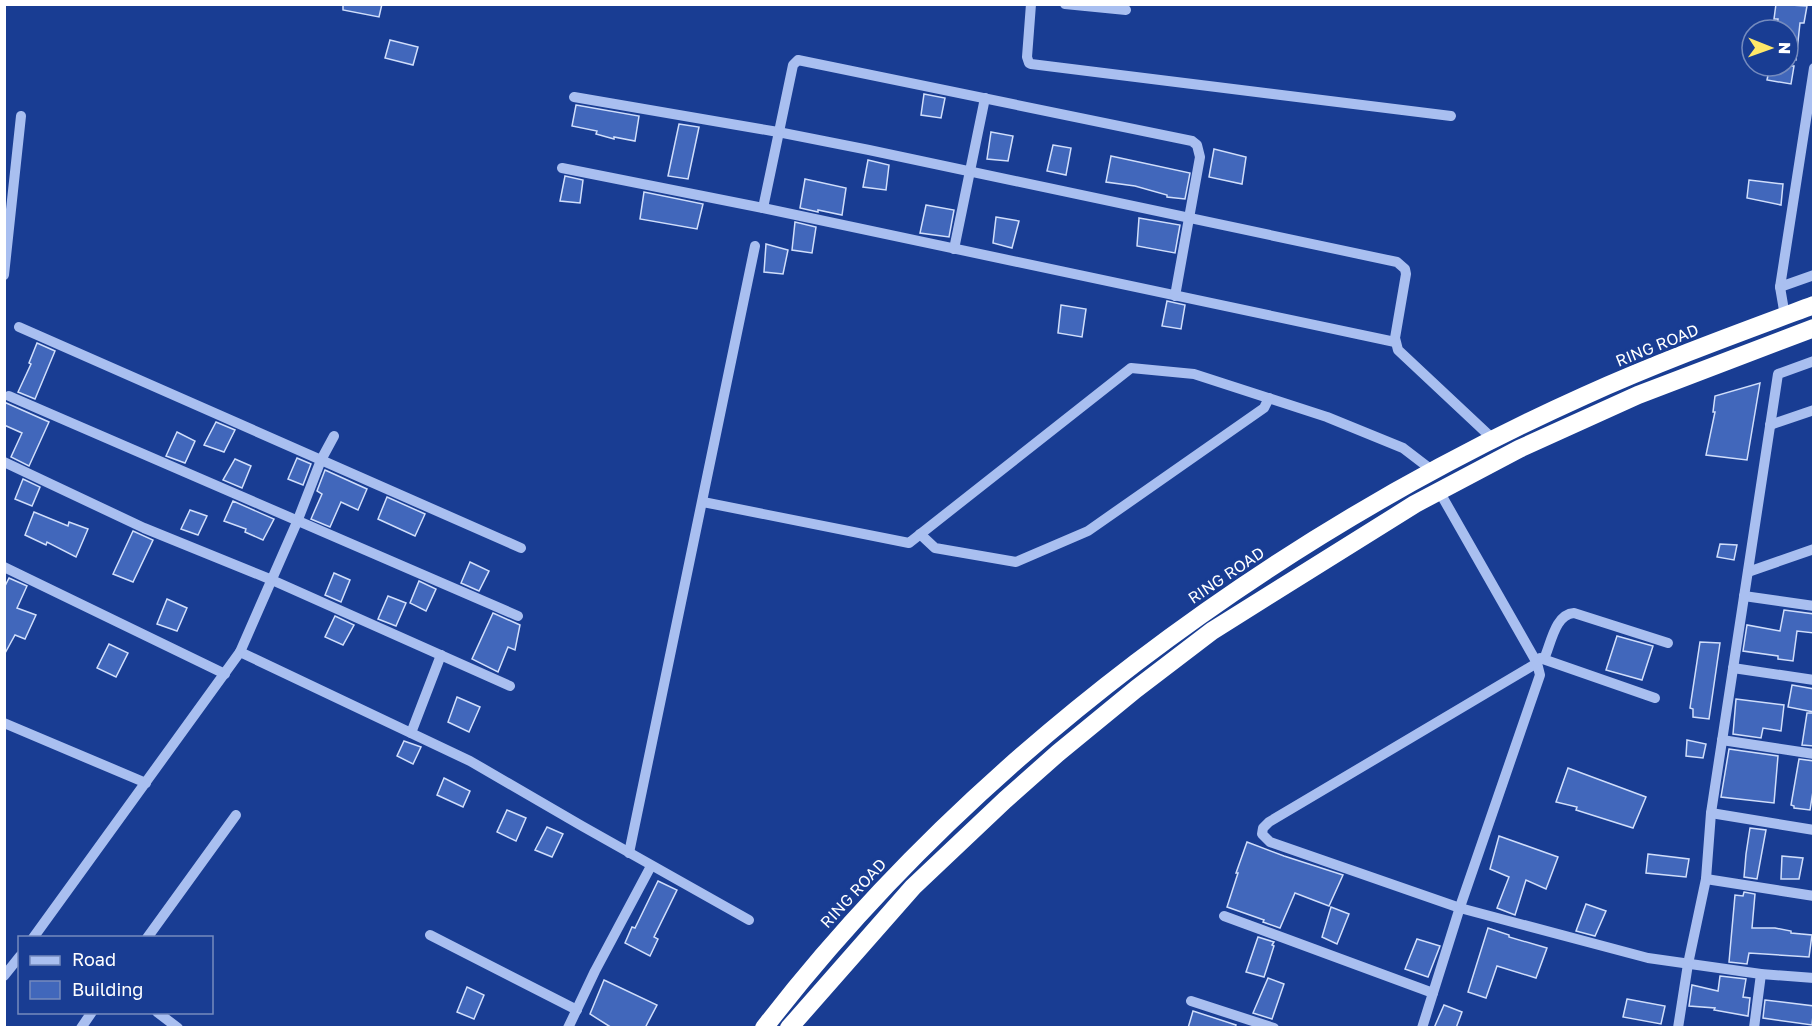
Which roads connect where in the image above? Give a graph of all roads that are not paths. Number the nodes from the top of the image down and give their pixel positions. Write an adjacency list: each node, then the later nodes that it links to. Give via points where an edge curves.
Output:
1 (1031, 4): 8 (street, via 1027,57 1031,64)
2 (1065, 4): 3 (street)
3 (1126, 10)
4 (1814, 68): 9 (street)
5 (574, 97): 10 (street)
6 (985, 98): 10 (street, via 798,60 793,65); 12 (street); 14 (street, via 1192,141 1200,157)
7 (21, 116): 17 (street)
8 (1451, 116)
9 (1809, 127): 19 (street)
10 (778, 132): 12 (street); 13 (street)
11 (562, 168): 13 (street)
12 (971, 171): 14 (street); 16 (street)
13 (763, 208): 16 (street)
14 (1189, 218): 20 (street); 25 (street, via 1402,265 1406,274)
15 (755, 246): 37 (street)
16 (954, 249): 20 (street)
17 (4, 275)
18 (1814, 275): 19 (street)
19 (1780, 287): 22 (street)
20 (1175, 296): 25 (street)
21 (1814, 305): 22 (highway, RING ROAD)
22 (1785, 316): 32 (highway, RING ROAD, via 1641,371)
23 (19, 327): 33 (street)
24 (1814, 327): 36 (highway, via 1638,395)
25 (1395, 342): 32 (street, via 1400,354)
26 (1814, 361): 30 (street, via 1778,374)
27 (9, 396): 38 (street)
28 (1269, 398): 35 (street, via 1404,448); 39 (street, via 1264,408 1088,531 1016,562 935,548); 39 (street, via 1194,374 1131,368)
29 (1814, 410): 30 (street)
30 (1770, 425): 43 (street)
31 (334, 436): 33 (street)
32 (1494, 440): 35 (highway, RING ROAD)
33 (321, 460): 38 (street); 40 (street)
34 (4, 462): 44 (street, via 144,528)
35 (1433, 471): 88 (highway, RING ROAD, via 1328,531 1176,632 1042,739 936,834 863,908)
36 (1439, 491): 51 (street); 89 (highway, via 1212,631 1066,746 913,887)
37 (703, 502): 39 (street, via 909,543); 65 (street)
38 (297, 522): 44 (street); 47 (street)
39 (920, 534)
40 (521, 548)
41 (1814, 549): 43 (street)
42 (4, 567): 53 (street)
43 (1748, 572): 45 (street)
44 (272, 580): 49 (street); 50 (street)
45 (1744, 596): 46 (street); 52 (street)
46 (1814, 606)
47 (518, 616)
48 (1668, 643): 51 (street, via 1567,613)
49 (240, 652): 53 (street); 58 (street)
50 (441, 655): 55 (street); 58 (street)
51 (1538, 659): 56 (street); 69 (street, via 1540,675); 69 (street, via 1263,828 1262,834 1270,842)
52 (1733, 668): 54 (street); 59 (street)
53 (225, 674): 61 (street)
54 (1814, 680)
55 (510, 686)
56 (1655, 699)
57 (4, 723): 61 (street)
58 (411, 733): 65 (street, via 470,761)
59 (1722, 740): 60 (street); 62 (street)
60 (1814, 754)
61 (146, 783): 73 (street)
62 (1711, 813): 64 (street); 67 (street)
63 (237, 815): 74 (street)
64 (1814, 830)
65 (629, 853): 66 (street)
66 (651, 866): 71 (street); 82 (street)
67 (1706, 879): 68 (street); 76 (street)
68 (1814, 896)
69 (1460, 908): 76 (street, via 1648,958); 80 (street)
70 (1224, 916): 80 (street)
71 (749, 920)
72 (430, 935): 82 (street)
73 (34, 936)
74 (148, 936)
75 (18, 958): 78 (street)
76 (1688, 963): 77 (street); 92 (street)
77 (1761, 974): 79 (street); 93 (street)
78 (4, 976)
79 (1814, 978)
80 (1433, 993): 91 (street)
81 (1191, 1000): 90 (street)
82 (577, 1010): 87 (street)
83 (91, 1014): 85 (street)
84 (160, 1014): 86 (street)
85 (81, 1028)
86 (178, 1028)
87 (568, 1028)
88 (764, 1028)
89 (789, 1028)
90 (1274, 1028)
91 (1422, 1028)
92 (1678, 1028)
93 (1754, 1028)

